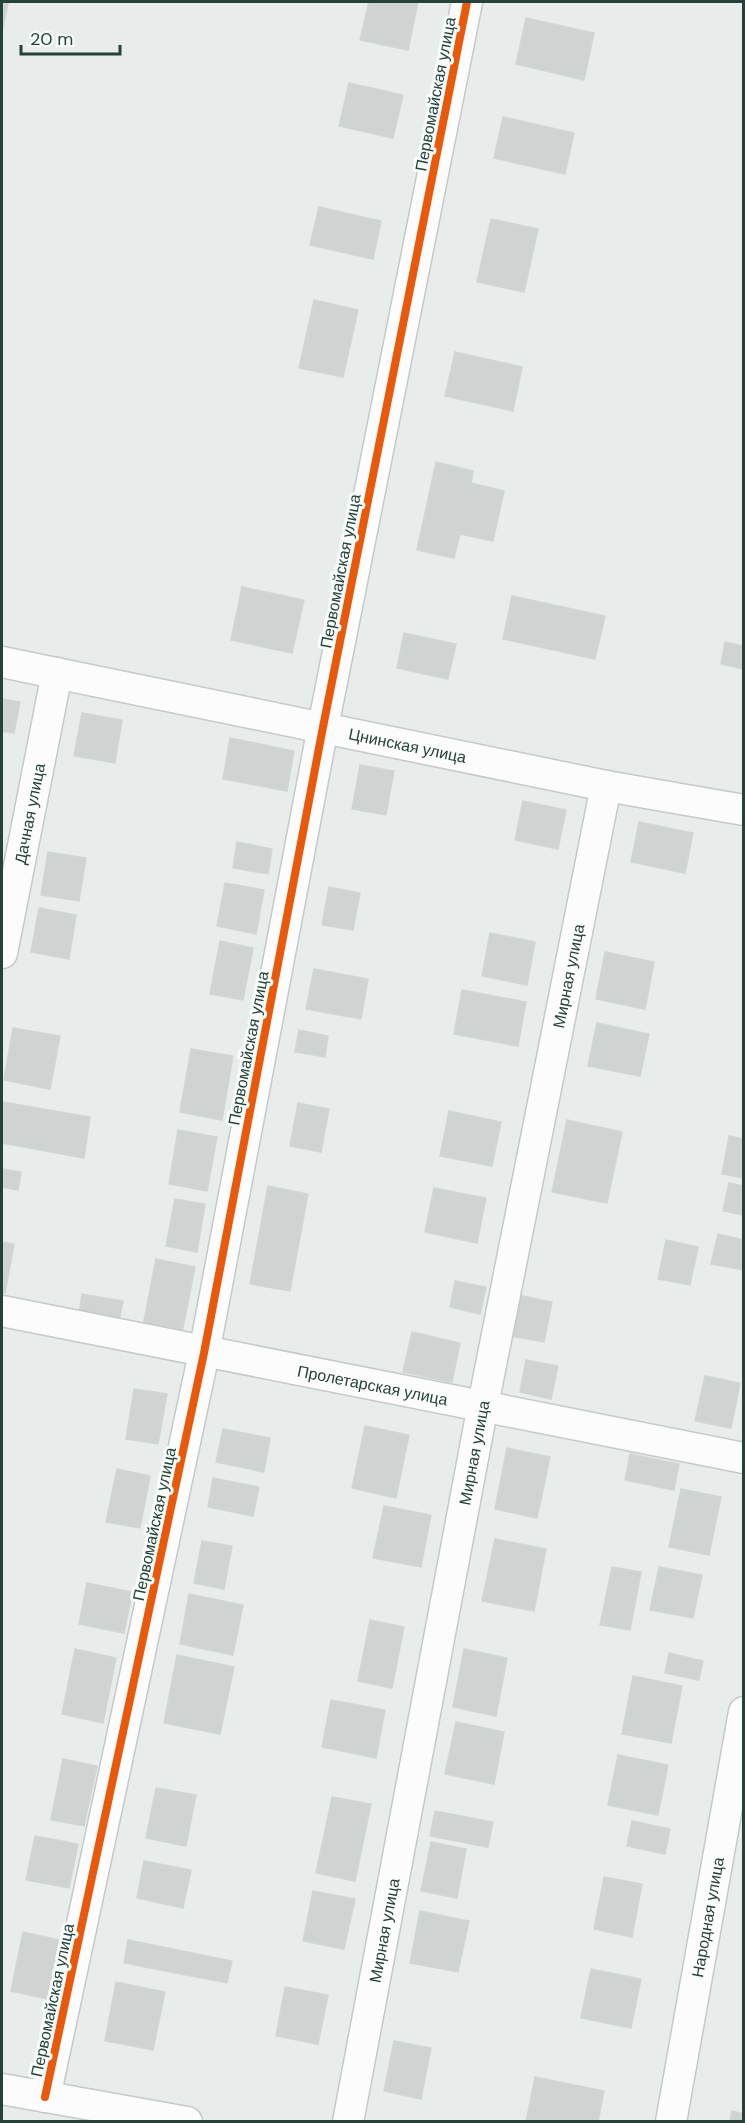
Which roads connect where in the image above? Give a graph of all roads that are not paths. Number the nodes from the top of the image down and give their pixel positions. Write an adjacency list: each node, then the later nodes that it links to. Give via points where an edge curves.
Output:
1 (467, 2): 4 (street, Первомайская улица)
2 (2, 662): 3 (street, Цнинская улица)
3 (57, 673): 4 (street, Цнинская улица); 7 (street, Дачная улица)
4 (323, 727): 5 (street, Цнинская улица); 9 (street, Первомайская улица)
5 (606, 786): 6 (street, Цнинская улица); 10 (street, Мирная улица)
6 (744, 810)
7 (2, 954)
8 (2, 1311): 9 (street, Пролетарская улица)
9 (204, 1353): 10 (street, Пролетарская улица); 14 (street, Первомайская улица)
10 (483, 1405): 11 (street, Пролетарская улица); 16 (street, Мирная улица)
11 (744, 1458)
12 (744, 1712): 17 (street, Народная улица)
13 (2, 2089): 14 (street)
14 (45, 2097): 15 (street)
15 (187, 2121)
16 (348, 2121)
17 (671, 2121)

